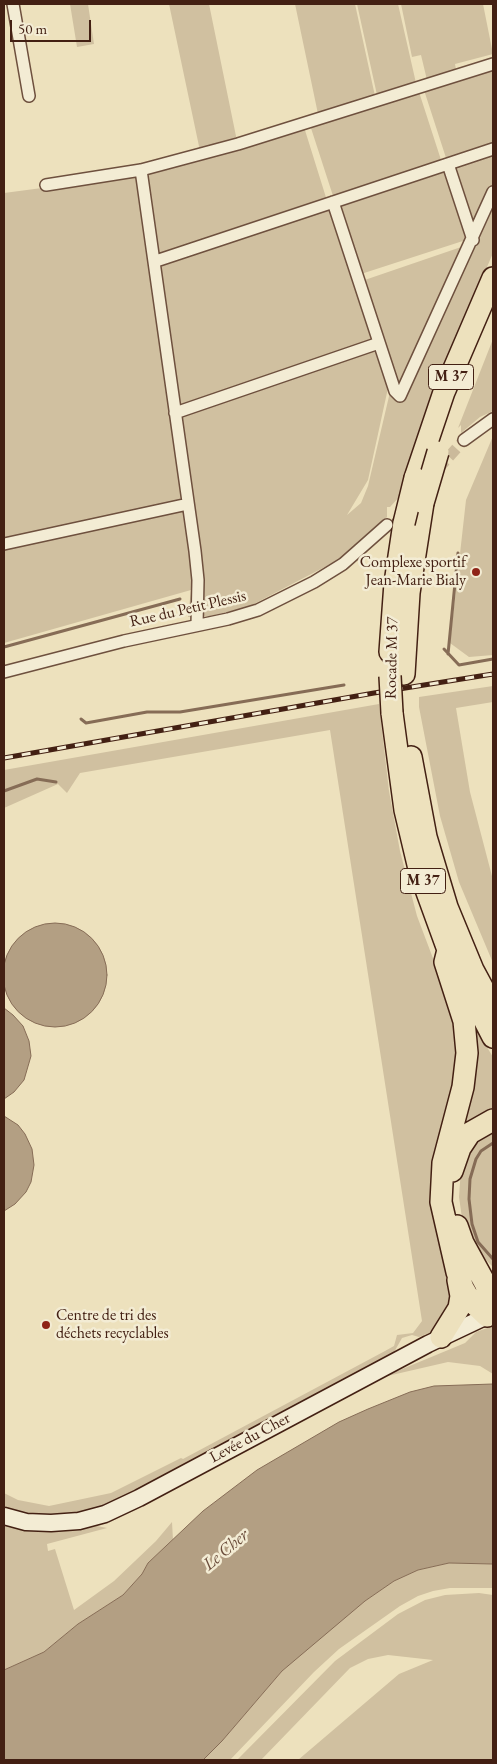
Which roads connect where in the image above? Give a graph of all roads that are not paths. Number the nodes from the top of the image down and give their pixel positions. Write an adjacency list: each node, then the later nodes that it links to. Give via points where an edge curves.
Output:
1 (13, 4): 3 (street)
2 (493, 64): 6 (street, via 238,144)
3 (29, 96)
4 (493, 150): 5 (street)
5 (448, 164): 9 (street); 10 (street)
6 (141, 170): 7 (street); 11 (street)
7 (46, 185)
8 (493, 192): 10 (street)
9 (333, 202): 11 (street); 14 (street)
10 (473, 240): 14 (street, via 400,396 395,391)
11 (156, 261): 15 (street)
12 (493, 278): 19 (highway, Rocade M 37 / M 37, bridge, via 444,392)
13 (493, 315): 23 (highway, Rocade M 37 / M 37, bridge, via 459,395 423,503)
14 (379, 343): 15 (street)
15 (175, 413): 18 (street)
16 (493, 419): 17 (street)
17 (464, 440)
18 (188, 504): 20 (street); 21 (street, via 198,580)
19 (396, 524): 21 (street, Rue du Petit Plessis, via 314,582 258,610); 23 (highway, Rocade M 37 / M 37, via 393,600)
20 (4, 544)
21 (196, 625): 22 (street, Rue du Petit Plessis)
22 (4, 672)
23 (397, 675): 24 (highway, Rocade M 37 / M 37, bridge)
24 (399, 712): 25 (highway, Rocade M 37 / M 37, via 398,770 412,843); 26 (highway, Rocade M 37 / M 37, via 426,837 447,907 473,970)
25 (448, 950): 27 (highway, Rocade M 37 / M 37); 29 (highway, via 445,962 464,1021 467,1053 463,1087 441,1178 444,1218)
26 (493, 1007)
27 (493, 1037)
28 (493, 1120): 29 (highway, via 470,1133 453,1166 451,1188)
29 (464, 1265): 30 (highway); 31 (highway, via 470,1300); 32 (highway, via 458,1308)
30 (493, 1277)
31 (487, 1316): 32 (street, Levée du Cher)
32 (441, 1337): 33 (street, Levée du Cher, via 105,1514 79,1521 51,1523 26,1522)
33 (4, 1516)

